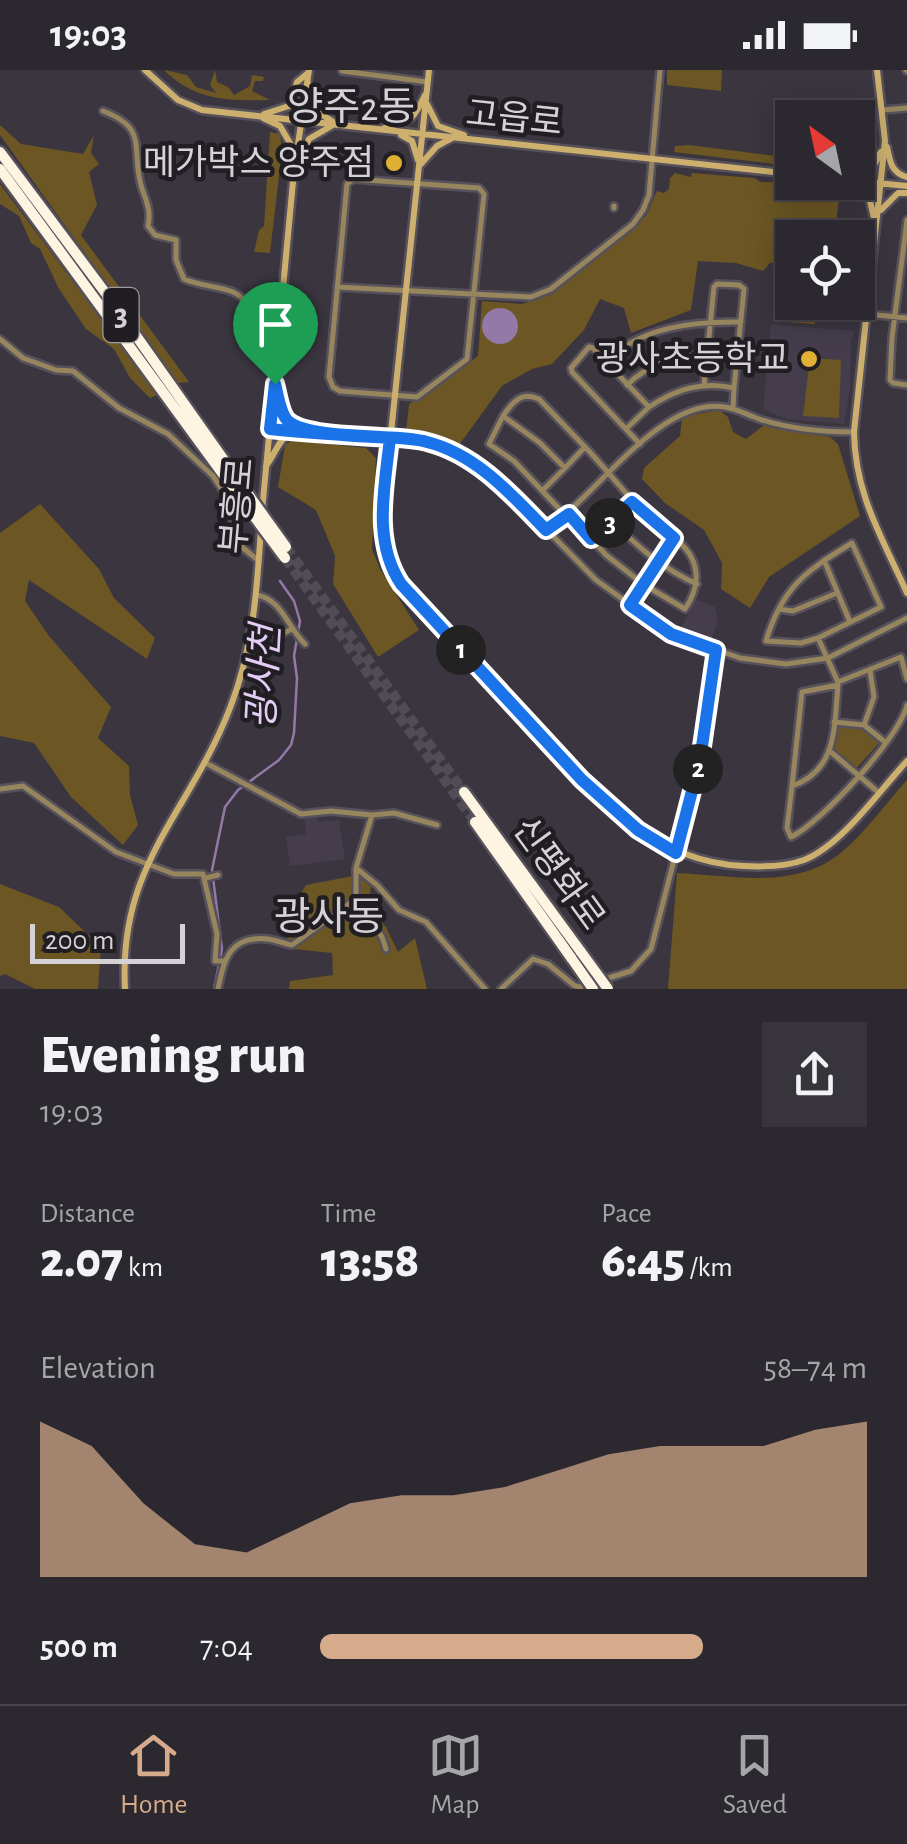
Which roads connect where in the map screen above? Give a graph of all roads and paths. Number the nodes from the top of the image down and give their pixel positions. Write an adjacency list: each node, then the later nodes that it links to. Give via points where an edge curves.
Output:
1 (145, 70): 12 (street, 고읍로, via 178,100 202,110)
2 (429, 70): 7 (street)
3 (660, 70): 22 (street)
4 (877, 70): 10 (street)
5 (342, 71): 7 (street)
6 (308, 74): 12 (street, via 297,82 292,105); 13 (street, 부흥로); 14 (street, via 316,111)
7 (428, 85): 8 (street); 15 (street, via 414,118)
8 (426, 101): 16 (street); 18 (street, via 438,126)
9 (907, 108): 10 (street)
10 (883, 110): 19 (street)
11 (103, 111): 45 (street, via 131,129 151,211 148,226 176,240 184,279 237,294 269,321)
12 (260, 115): 13 (street, 고읍로); 21 (street, via 280,126)
13 (300, 121): 14 (street, 고읍로); 21 (street, 부흥로)
14 (337, 124): 15 (street, 고읍로); 26 (street, via 309,139)
15 (378, 129): 16 (street, 고읍로); 24 (street, via 412,141)
16 (423, 134): 17 (street, 고읍로); 24 (street)
17 (453, 138): 18 (street, 고읍로); 24 (street)
18 (469, 139): 22 (street, 고읍로)
19 (885, 141): 23 (street); 28 (street, via 893,169); 30 (street)
20 (0, 152): 73 (highway, 3)
21 (296, 155): 26 (street, 부흥로)
22 (653, 159): 27 (street, 고읍로); 42 (street, via 639,217 551,290 513,299)
23 (875, 163)
24 (420, 166): 31 (street)
25 (0, 169): 73 (highway, 3)
26 (294, 171): 45 (street, 부흥로)
27 (775, 172)
28 (907, 177)
29 (875, 183): 30 (street)
30 (881, 184): 32 (street); 35 (street)
31 (418, 185): 40 (street, via 347,184); 41 (street); 42 (street, via 479,188 484,194)
32 (907, 189): 35 (street, via 888,200)
33 (870, 200): 35 (street)
34 (907, 220): 37 (street)
35 (876, 226): 36 (street)
36 (875, 236)
37 (904, 252): 38 (street)
38 (898, 284): 39 (street); 44 (street)
39 (907, 284)
40 (337, 287): 41 (street); 58 (street, via 328,377 333,387)
41 (407, 289): 42 (street); 58 (street)
42 (476, 294): 58 (street, via 467,359 417,396)
43 (875, 315): 44 (street)
44 (894, 316): 46 (street); 56 (street, via 890,380)
45 (281, 318): 53 (street, 부흥로)
46 (907, 318)
47 (866, 320): 66 (street)
48 (710, 321): 49 (street); 49 (street, via 716,284 744,289); 51 (street); 52 (street, via 658,330)
49 (741, 322): 57 (street)
50 (0, 339): 83 (street, via 23,358 72,372 168,434 213,476 243,548)
51 (705, 354): 54 (street, via 669,360); 55 (street)
52 (605, 361): 54 (street); 63 (street, via 589,348 572,372)
53 (275, 384): 62 (street, 부흥로); 65 (street, via 288,421)
54 (628, 385): 59 (street)
55 (704, 385): 57 (street); 59 (street)
56 (907, 385)
57 (734, 388): 60 (street)
58 (396, 396): 67 (street)
59 (649, 407): 63 (street)
60 (732, 409): 66 (street, via 787,426); 68 (street, via 694,408 662,423)
61 (504, 416): 69 (street, via 518,398 531,395); 71 (street); 74 (street, via 490,444)
62 (270, 429): 64 (street); 70 (street, 부흥로)
63 (626, 429): 68 (street)
64 (291, 431): 65 (street); 70 (street)
65 (322, 432): 67 (street)
66 (854, 432): 87 (street, via 863,497)
67 (390, 438): 78 (street, via 428,442 463,458 498,481); 118 (street, via 383,540 401,584 582,780 638,830)
68 (640, 444): 72 (street)
69 (585, 447): 71 (street); 72 (street)
70 (266, 467): 83 (street, 부흥로)
71 (565, 468): 74 (street)
72 (611, 473): 75 (street); 76 (street)
73 (237, 486): 81 (highway, 3, bridge)
74 (543, 490): 76 (street)
75 (632, 502): 77 (street); 79 (street)
76 (567, 515): 78 (street); 80 (street)
77 (613, 520): 80 (street); 84 (street)
78 (546, 530): 90 (street)
79 (674, 538): 84 (street); 86 (street, via 693,559)
80 (591, 539): 85 (street)
81 (285, 553)
82 (824, 560): 88 (street); 91 (street, via 793,584); 93 (street, via 852,543 881,608)
83 (259, 561): 89 (street, 부흥로)
84 (658, 561): 85 (street); 86 (street)
85 (643, 584): 86 (street, via 685,608); 90 (street)
86 (696, 584)
87 (907, 592)
88 (838, 594): 91 (street, via 793,612); 93 (street)
89 (256, 595): 94 (street, 부흥로); 95 (street, via 276,604)
90 (630, 605): 98 (street, via 671,634)
91 (778, 609): 96 (street, via 766,641)
92 (907, 618): 99 (street)
93 (850, 623): 96 (street)
94 (252, 630): 95 (street); 109 (street, 부흥로, via 235,694)
95 (290, 630): 97 (street)
96 (818, 638): 99 (street)
97 (305, 644)
98 (716, 650): 99 (street, via 786,664); 118 (street, via 700,760)
99 (828, 658): 102 (street)
100 (870, 670): 101 (street, via 901,656); 102 (street); 105 (street, via 874,697)
101 (907, 678)
102 (838, 684): 104 (street); 111 (street, via 802,692)
103 (907, 705): 106 (street)
104 (834, 722): 105 (street); 107 (street)
105 (864, 725): 106 (street)
106 (886, 743): 110 (street)
107 (832, 752): 110 (street); 111 (street, via 807,781)
108 (907, 760): 114 (street)
109 (204, 762): 115 (street, via 302,814); 119 (street, 부흥로)
110 (858, 775): 111 (street, via 816,822 791,837); 114 (street)
111 (792, 786)
112 (0, 789): 119 (street, via 23,786 116,852)
113 (464, 792): 125 (highway, 신평화로)
114 (878, 792): 118 (street, via 832,844 803,860 731,866)
115 (372, 815): 117 (street, via 402,813); 120 (street)
116 (475, 822): 125 (highway, 신평화로)
117 (436, 825)
118 (676, 853): 130 (street, via 651,950 631,971 580,987 533,959)
119 (146, 864): 122 (street); 127 (street, 부흥로, via 127,931)
120 (356, 868): 123 (street); 129 (street, via 399,910 426,922)
121 (217, 875): 122 (street)
122 (206, 878): 126 (street)
123 (356, 899): 124 (street); 126 (street, via 292,945 265,939 236,945)
124 (386, 948)
125 (576, 955): 131 (highway, 신평화로, bridge); 132 (highway, 신평화로, bridge)
126 (220, 961): 128 (street)
127 (125, 989)
128 (218, 989)
129 (485, 989)
130 (501, 989)
131 (594, 989)
132 (608, 989)

